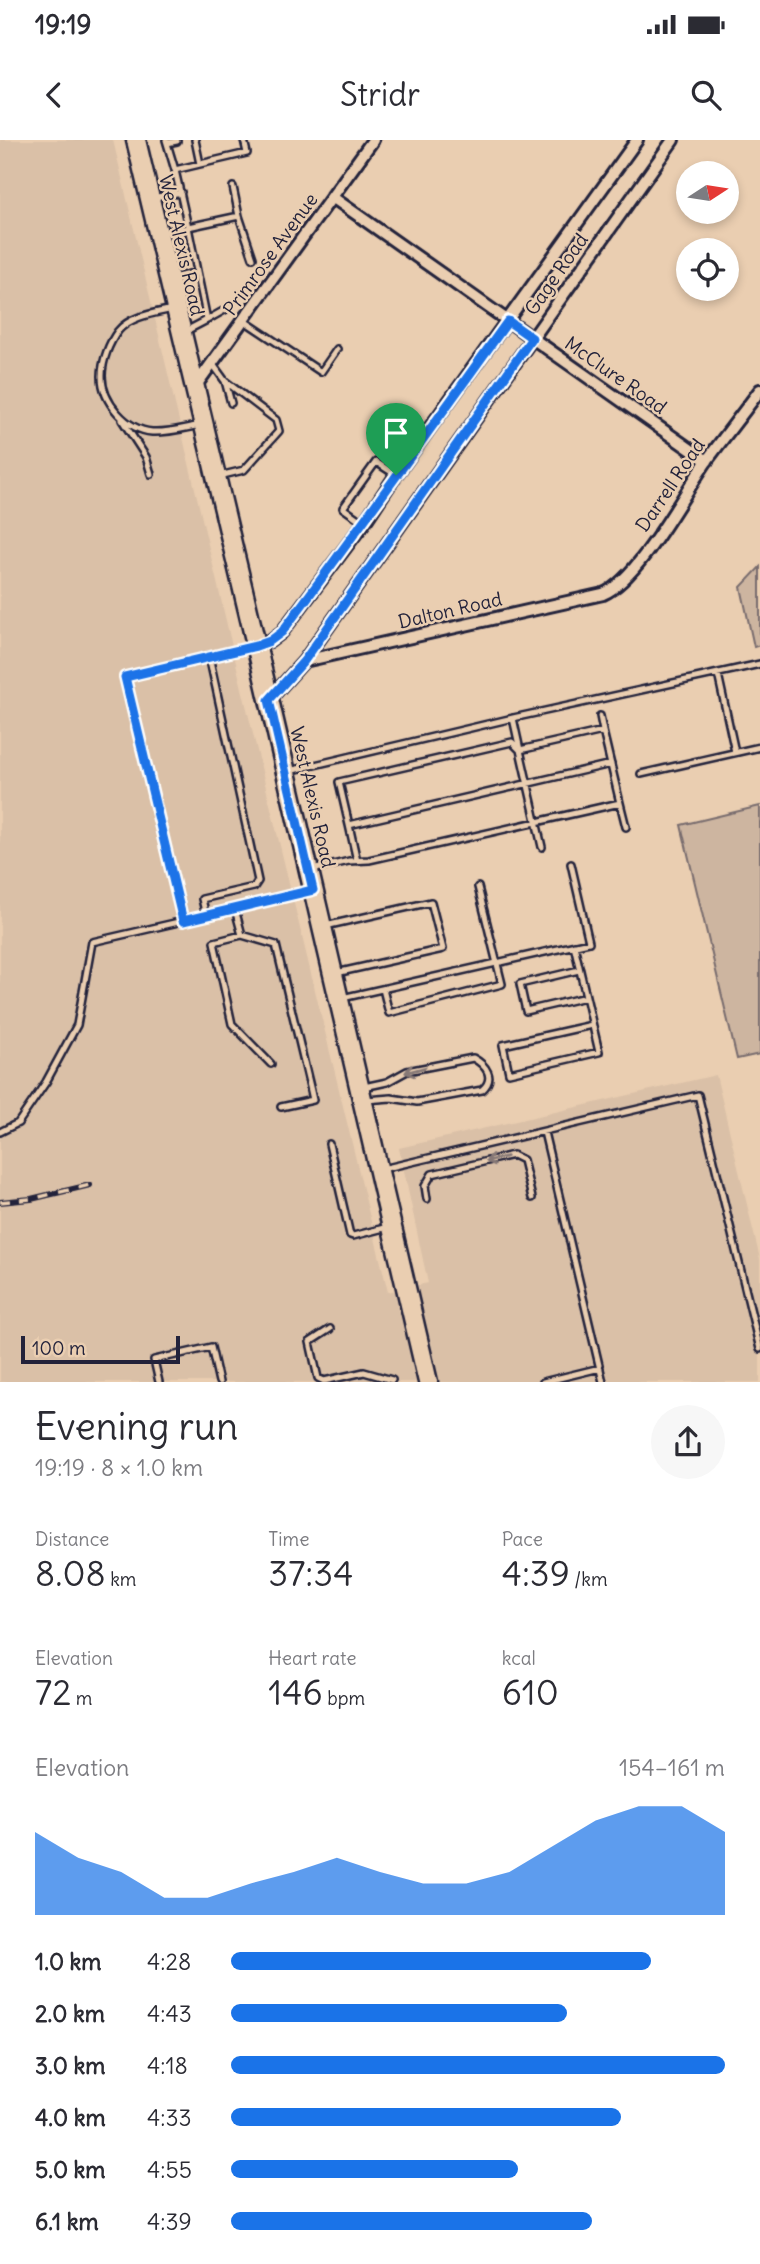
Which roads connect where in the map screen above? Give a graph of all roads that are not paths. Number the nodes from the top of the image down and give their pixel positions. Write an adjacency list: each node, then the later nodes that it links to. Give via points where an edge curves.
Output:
1 (136, 140): 14 (main road, West Alexis Road)
2 (195, 140): 9 (lane)
3 (244, 140): 9 (lane, via 247,153)
4 (373, 140): 13 (street, Primrose Avenue)
5 (637, 140): 25 (street, Gage Road)
6 (673, 140): 27 (street, Gage Road)
7 (177, 141): 8 (lane)
8 (167, 142): 10 (lane)
9 (200, 164): 10 (lane)
10 (175, 170): 12 (lane)
11 (233, 187): 15 (lane)
12 (181, 192): 14 (lane); 16 (lane)
13 (332, 197): 24 (street, Primrose Avenue); 25 (street, McClure Road)
14 (150, 199): 17 (main road, West Alexis Road)
15 (239, 216): 16 (lane); 18 (lane)
16 (188, 227): 17 (lane); 19 (lane)
17 (158, 233): 20 (main road, West Alexis Road)
18 (253, 258)
19 (197, 272): 20 (lane); 23 (lane)
20 (169, 279): 22 (main road, West Alexis Road)
21 (230, 307): 23 (lane)
22 (176, 309): 26 (main road, West Alexis Road); 34 (lane, via 134,320 119,330 106,352 104,392)
23 (206, 320): 26 (lane)
24 (243, 320): 28 (lane, via 321,372); 29 (street, Primrose Avenue)
25 (508, 321): 27 (street, McClure Road); 38 (street, Gage Road)
26 (181, 333): 31 (main road, West Alexis Road)
27 (532, 338): 36 (street, McClure Road); 44 (street, Gage Road)
28 (337, 349)
29 (212, 363): 30 (lane); 31 (street, Primrose Avenue)
30 (225, 381): 33 (lane); 39 (lane, via 276,420 279,431 244,470)
31 (194, 388): 35 (main road, West Alexis Road)
32 (760, 390): 36 (street, Darrell Road)
33 (230, 403)
34 (118, 414): 35 (lane, via 151,432); 37 (lane, via 146,457)
35 (203, 425): 39 (main road, West Alexis Road)
36 (707, 461): 41 (street, Darrell Road, via 633,569 620,585)
37 (151, 474)
38 (396, 475): 40 (street, Gage Road); 40 (lane, via 376,462 343,508)
39 (215, 477): 42 (main road, West Alexis Road)
40 (363, 523): 42 (street, Gage Road, via 282,632)
41 (603, 594): 44 (street, Dalton Road)
42 (256, 646): 43 (lane); 47 (main road, West Alexis Road)
43 (209, 656): 69 (lane, via 258,881 254,887 202,899); 70 (lane, via 125,677)
44 (304, 661): 47 (street, Gage Road)
45 (760, 664): 46 (lane)
46 (718, 674): 49 (lane); 53 (lane)
47 (269, 700): 55 (main road, West Alexis Road)
48 (600, 716): 50 (lane)
49 (513, 718): 52 (lane); 55 (lane)
50 (603, 731): 52 (lane); 54 (lane)
51 (760, 747): 53 (lane)
52 (520, 750): 57 (lane); 60 (lane, via 512,742 339,782)
53 (735, 752): 56 (lane)
54 (611, 764): 57 (lane); 58 (lane)
55 (286, 771): 65 (main road, West Alexis Road)
56 (641, 774)
57 (528, 783): 59 (lane); 60 (lane)
58 (620, 803): 59 (lane); 61 (lane)
59 (537, 822): 62 (lane); 63 (lane)
60 (349, 825): 63 (lane)
61 (625, 827)
62 (542, 847)
63 (357, 860): 65 (lane)
64 (571, 864): 73 (lane, via 589,942)
65 (309, 870): 67 (main road, West Alexis Road)
66 (478, 887): 74 (lane)
67 (313, 890): 68 (lane); 71 (main road, West Alexis Road)
68 (235, 909): 69 (lane); 72 (lane)
69 (206, 916): 70 (lane)
70 (183, 921): 84 (lane, via 92,943 77,1025 19,1123)
71 (322, 926): 76 (main road, West Alexis Road); 76 (lane, via 431,902 443,949)
72 (242, 935): 81 (lane, via 214,942 232,1024); 83 (lane, via 276,945 311,1091 313,1100)
73 (574, 946): 74 (lane); 75 (lane)
74 (497, 963): 77 (lane); 77 (lane, via 502,984 389,1013)
75 (579, 970): 78 (lane); 78 (lane, via 520,984 526,1011)
76 (333, 974): 79 (main road, West Alexis Road)
77 (383, 989): 79 (lane)
78 (586, 997): 80 (lane)
79 (339, 999): 82 (main road, West Alexis Road)
80 (592, 1025): 80 (lane, via 599,1052 509,1073 503,1045)
81 (271, 1064)
82 (361, 1094): 82 (lane, one-way to 82, via 417,1102 482,1090 489,1075 473,1058 407,1072); 87 (main road, West Alexis Road)
83 (281, 1107)
84 (0, 1132)
85 (544, 1132): 87 (lane); 92 (lane, via 698,1095); 93 (lane)
86 (329, 1144): 90 (lane, via 350,1235)
87 (379, 1170): 90 (main road, West Alexis Road)
88 (532, 1198): 89 (lane, one-way to 89, via 523,1160 513,1155 432,1174 425,1186)
89 (427, 1199)
90 (391, 1226): 97 (main road, West Alexis Road)
91 (330, 1329): 94 (lane, via 310,1342 318,1378 324,1381 363,1372)
92 (760, 1349)
93 (600, 1368): 98 (lane); 99 (lane)
94 (392, 1380)
95 (159, 1382): 96 (lane, via 154,1360 211,1347)
96 (219, 1382)
97 (428, 1382)
98 (543, 1382)
99 (603, 1382)

